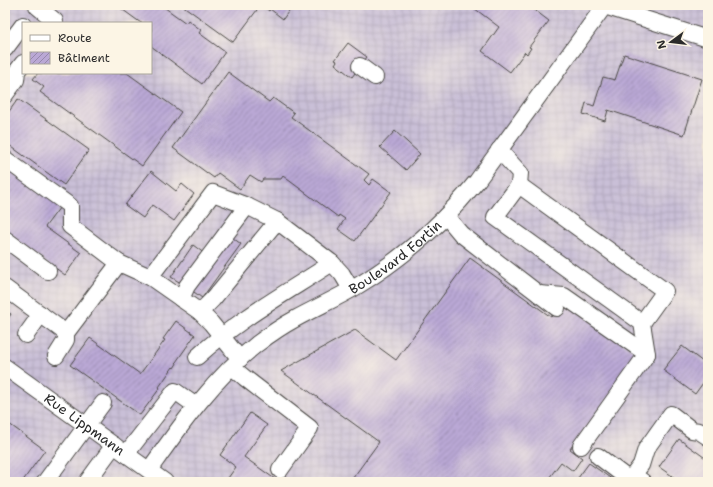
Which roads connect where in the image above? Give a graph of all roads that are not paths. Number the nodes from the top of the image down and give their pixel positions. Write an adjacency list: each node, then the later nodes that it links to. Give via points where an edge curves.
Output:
1 (603, 5): 6 (street); 13 (street, Boulevard Fortin)
2 (38, 6): 3 (street); 4 (street)
3 (26, 22)
4 (54, 22)
5 (22, 26): 7 (street)
6 (708, 39)
7 (6, 46): 8 (street)
8 (22, 56)
9 (22, 64): 12 (street, via 17,71 16,80)
10 (360, 66): 11 (street)
11 (375, 77)
12 (5, 95)
13 (496, 155): 15 (street, via 520,173); 17 (street, Boulevard Fortin)
14 (5, 159): 20 (street, via 70,206 70,226)
15 (519, 185): 31 (street, via 495,217); 31 (street, via 666,291)
16 (246, 206): 18 (street); 23 (street, via 213,192); 27 (street, via 187,286)
17 (446, 216): 24 (street, Boulevard Fortin, via 408,251); 25 (street, via 461,234)
18 (277, 221): 21 (street); 29 (street)
19 (5, 239): 22 (street)
20 (118, 263): 23 (street); 32 (street)
21 (332, 263): 24 (street); 34 (street)
22 (48, 271)
23 (150, 277): 27 (street)
24 (351, 290): 38 (street, Boulevard Fortin, via 283,326)
25 (538, 294): 28 (street); 35 (street, via 564,296)
26 (8, 296): 30 (street)
27 (181, 299): 29 (street)
28 (558, 308)
29 (200, 312): 34 (street)
30 (41, 314): 32 (street); 33 (street)
31 (642, 324): 35 (street)
32 (66, 333): 36 (street, via 66,340)
33 (26, 335)
34 (221, 336): 37 (street); 38 (street)
35 (648, 354): 44 (street)
36 (56, 356)
37 (197, 357)
38 (236, 363): 41 (street, Boulevard Fortin); 48 (street, via 245,378 310,428)
39 (6, 370): 42 (street, Rue Lippmann)
40 (103, 403): 42 (street)
41 (196, 406): 45 (street, via 175,391); 47 (street, Boulevard Fortin)
42 (87, 426): 45 (street, Rue Lippmann); 50 (street)
43 (708, 437): 49 (street, via 692,430 671,414 646,449)
44 (581, 446)
45 (120, 450): 47 (street, Rue Lippmann); 51 (street)
46 (598, 456): 49 (street)
47 (149, 470): 52 (street, Rue Lippmann)
48 (280, 470)
49 (634, 481)
50 (45, 482)
51 (87, 482)
52 (165, 482)

